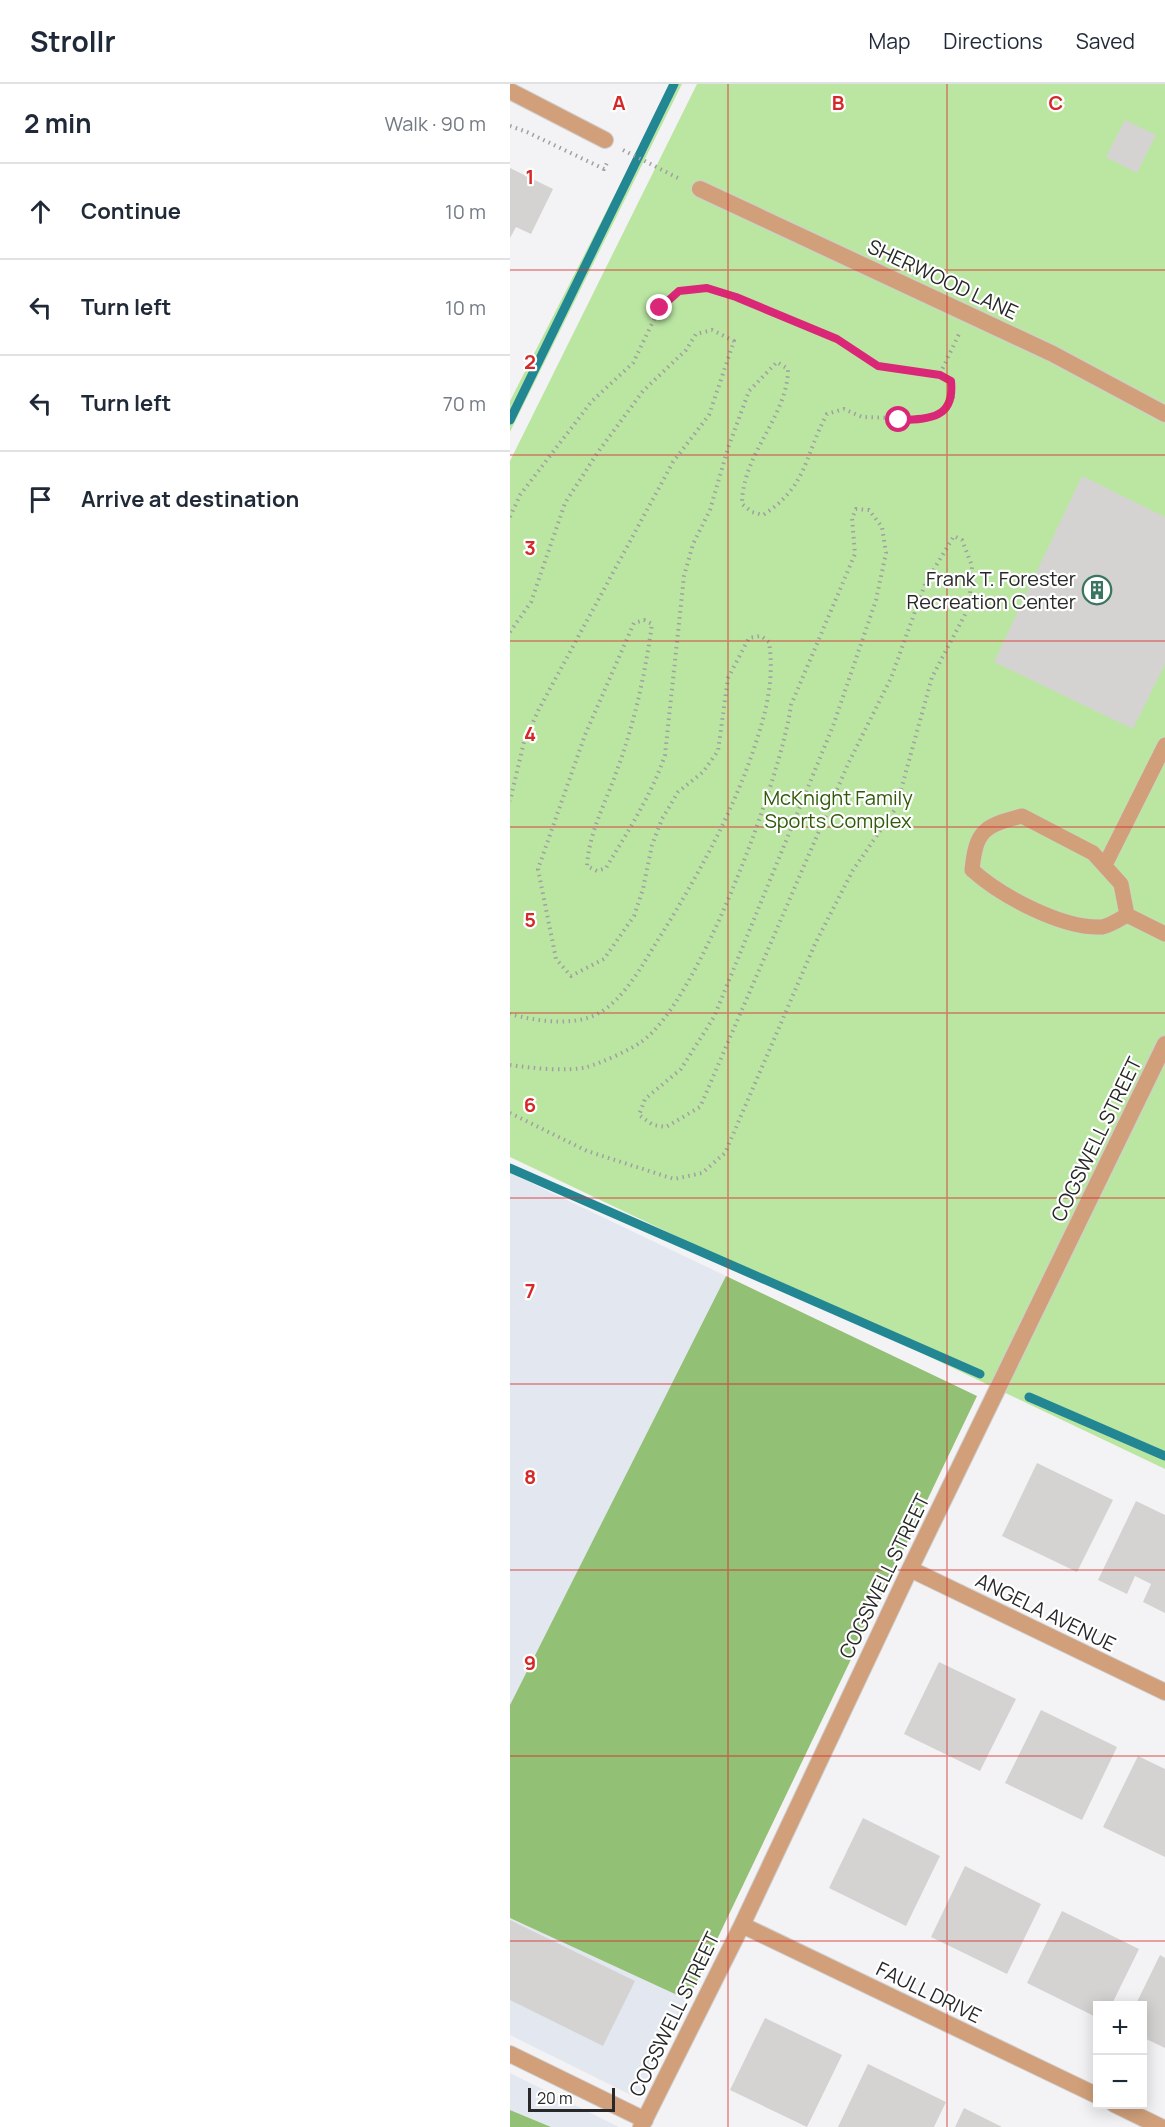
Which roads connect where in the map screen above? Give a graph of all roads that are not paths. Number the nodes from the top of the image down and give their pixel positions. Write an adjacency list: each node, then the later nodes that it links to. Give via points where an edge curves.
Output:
1 (510, 91): 2 (street)
2 (605, 140)
3 (700, 189): 4 (street, SHERWOOD LANE, via 1053,354)
4 (1165, 414)
5 (1165, 746): 6 (lane)
6 (1105, 865): 7 (lane, via 1121,885); 7 (lane, via 1093,853 1022,816 992,824 975,844 972,870 992,888 1056,919 1103,927)
7 (1127, 915): 8 (lane)
8 (1165, 934)
9 (1165, 1044): 10 (street, COGSWELL STREET)
10 (910, 1569): 11 (street, ANGELA AVENUE); 12 (street, COGSWELL STREET)
11 (1165, 1692)
12 (742, 1925): 14 (street, FAULL DRIVE); 16 (street, COGSWELL STREET)
13 (510, 2054): 16 (street)
14 (1093, 2094)
15 (1124, 2109): 17 (street)
16 (643, 2124)
17 (1161, 2127)

